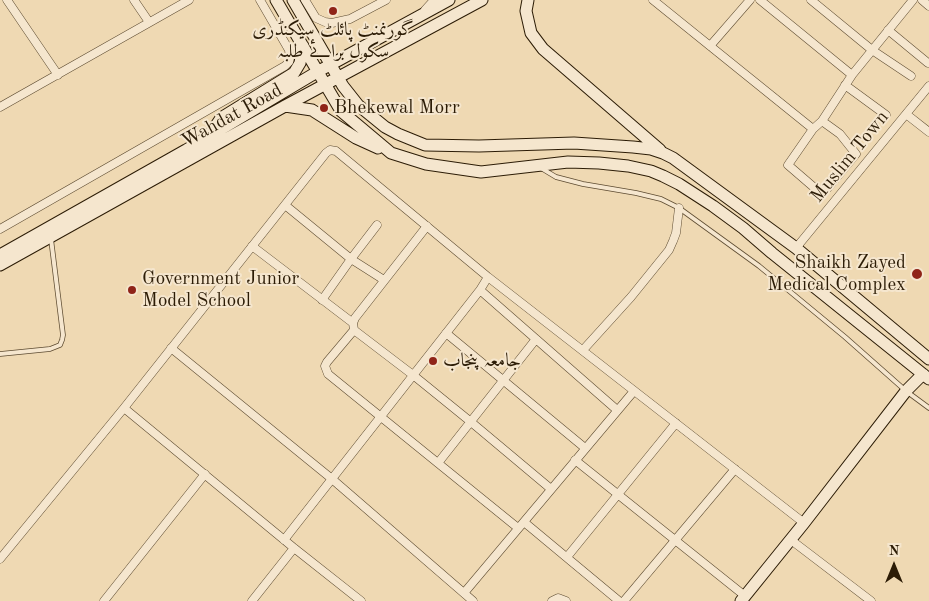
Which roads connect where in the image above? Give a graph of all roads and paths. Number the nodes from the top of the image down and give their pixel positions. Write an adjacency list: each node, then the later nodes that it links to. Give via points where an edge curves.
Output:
1 (7, 0): 29 (street)
2 (134, 0): 21 (street)
3 (189, 0): 21 (street)
4 (260, 0): 52 (street, via 289,50 289,62 285,66)
5 (276, 0): 23 (main road)
6 (293, 0): 27 (main road)
7 (305, 0): 8 (street, via 316,18 332,23 350,20)
8 (386, 0)
9 (434, 0): 20 (street)
10 (449, 0): 20 (main road, Wahdat Road)
11 (482, 0): 32 (main road, Wahdat Road)
12 (528, 0): 45 (main road, via 526,11 531,33 543,49)
13 (653, 0): 24 (street)
14 (750, 0): 24 (street)
15 (760, 0): 30 (street)
16 (811, 0): 25 (street)
17 (913, 0): 22 (street)
18 (922, 0): 19 (street)
19 (929, 6)
20 (418, 17): 27 (main road, Wahdat Road)
21 (149, 22): 29 (street)
22 (888, 30): 25 (street); 26 (street)
23 (303, 46): 28 (main road); 43 (main road, via 300,63 294,73 221,118)
24 (710, 46): 41 (street)
25 (872, 50): 30 (street); 31 (street)
26 (928, 62)
27 (330, 65): 28 (main road, Wahdat Road); 32 (main road)
28 (317, 72): 33 (main road); 43 (main road, Wahdat Road)
29 (58, 74): 37 (street)
30 (852, 75): 34 (street)
31 (911, 76)
32 (338, 77): 33 (main road, Wahdat Road); 45 (main road, via 358,105 385,127 425,144 574,143 651,149)
33 (324, 84): 36 (main road, Wahdat Road); 44 (main road, via 342,111)
34 (846, 85): 39 (street); 40 (street)
35 (929, 86): 38 (street, Muslim Town)
36 (285, 106): 44 (main road, via 312,110 356,138); 53 (main road, Wahdat Road)
37 (0, 107)
38 (906, 114): 42 (street); 55 (street, Muslim Town)
39 (886, 115)
40 (822, 121): 41 (street); 41 (street, via 840,134 856,154 827,189 817,190 788,165)
41 (813, 129)
42 (929, 132)
43 (208, 136): 53 (main road, Wahdat Road)
44 (392, 153): 46 (main road, via 426,164 481,172)
45 (668, 156): 47 (main road); 55 (main road)
46 (538, 166): 47 (main road, via 568,162 599,163 628,166); 49 (lane, via 556,178 661,199)
47 (663, 176): 71 (main road, via 744,228)
48 (285, 205): 51 (street, via 330,150 336,151); 54 (street); 57 (street)
49 (679, 208): 67 (street, via 676,233 669,250); 74 (lane, via 759,266)
50 (377, 225): 57 (street)
51 (427, 226): 59 (street); 60 (street)
52 (0, 229)
53 (48, 233): 56 (main road, Wahdat Road); 58 (main road, Wahdat Road); 68 (lane, via 62,340 50,349)
54 (252, 246): 62 (street); 66 (street)
55 (796, 248): 69 (main road)
56 (0, 255)
57 (351, 259): 60 (street); 62 (street)
58 (0, 265)
59 (488, 277): 61 (street); 67 (street)
60 (384, 280): 63 (street, via 355,318)
61 (480, 290): 64 (street); 65 (street)
62 (322, 300): 63 (street)
63 (353, 327): 70 (street); 78 (street, via 327,362 326,370)
64 (446, 333): 70 (street); 72 (street)
65 (536, 339): 72 (street); 77 (street)
66 (171, 348): 75 (street); 86 (street)
67 (582, 350): 73 (street)
68 (0, 354)
69 (929, 359)
70 (413, 375): 78 (street); 79 (street)
71 (926, 376): 74 (main road)
72 (503, 381): 79 (street); 81 (street)
73 (634, 391): 77 (street); 80 (street)
74 (906, 391): 76 (lane); 90 (main road)
75 (124, 408): 85 (street); 97 (street)
76 (929, 408)
77 (617, 410): 81 (street)
78 (381, 417): 83 (street); 86 (street)
79 (471, 422): 83 (street); 87 (street)
80 (676, 423): 84 (street); 88 (street)
81 (585, 448): 82 (street)
82 (575, 460): 87 (street); 88 (street)
83 (438, 464): 91 (street)
84 (735, 469): 90 (street); 93 (street)
85 (204, 474): 92 (street); 100 (street)
86 (332, 479): 92 (street); 98 (street)
87 (551, 489): 89 (street)
88 (618, 494): 93 (street); 96 (street)
89 (524, 522): 91 (street); 96 (street)
90 (804, 523): 94 (main road)
91 (518, 528): 98 (street)
92 (284, 540): 95 (street)
93 (675, 540): 99 (street); 107 (street)
94 (790, 540): 99 (main road); 108 (street)
95 (294, 548): 101 (street); 102 (street)
96 (567, 557): 106 (street)
97 (0, 559)
98 (464, 593): 103 (street)
99 (743, 598)
100 (104, 601)
101 (252, 601)
102 (361, 601)
103 (473, 601)
104 (552, 601): 105 (street, via 558,598)
105 (566, 601)
106 (619, 601)
107 (624, 601)
108 (871, 601)

